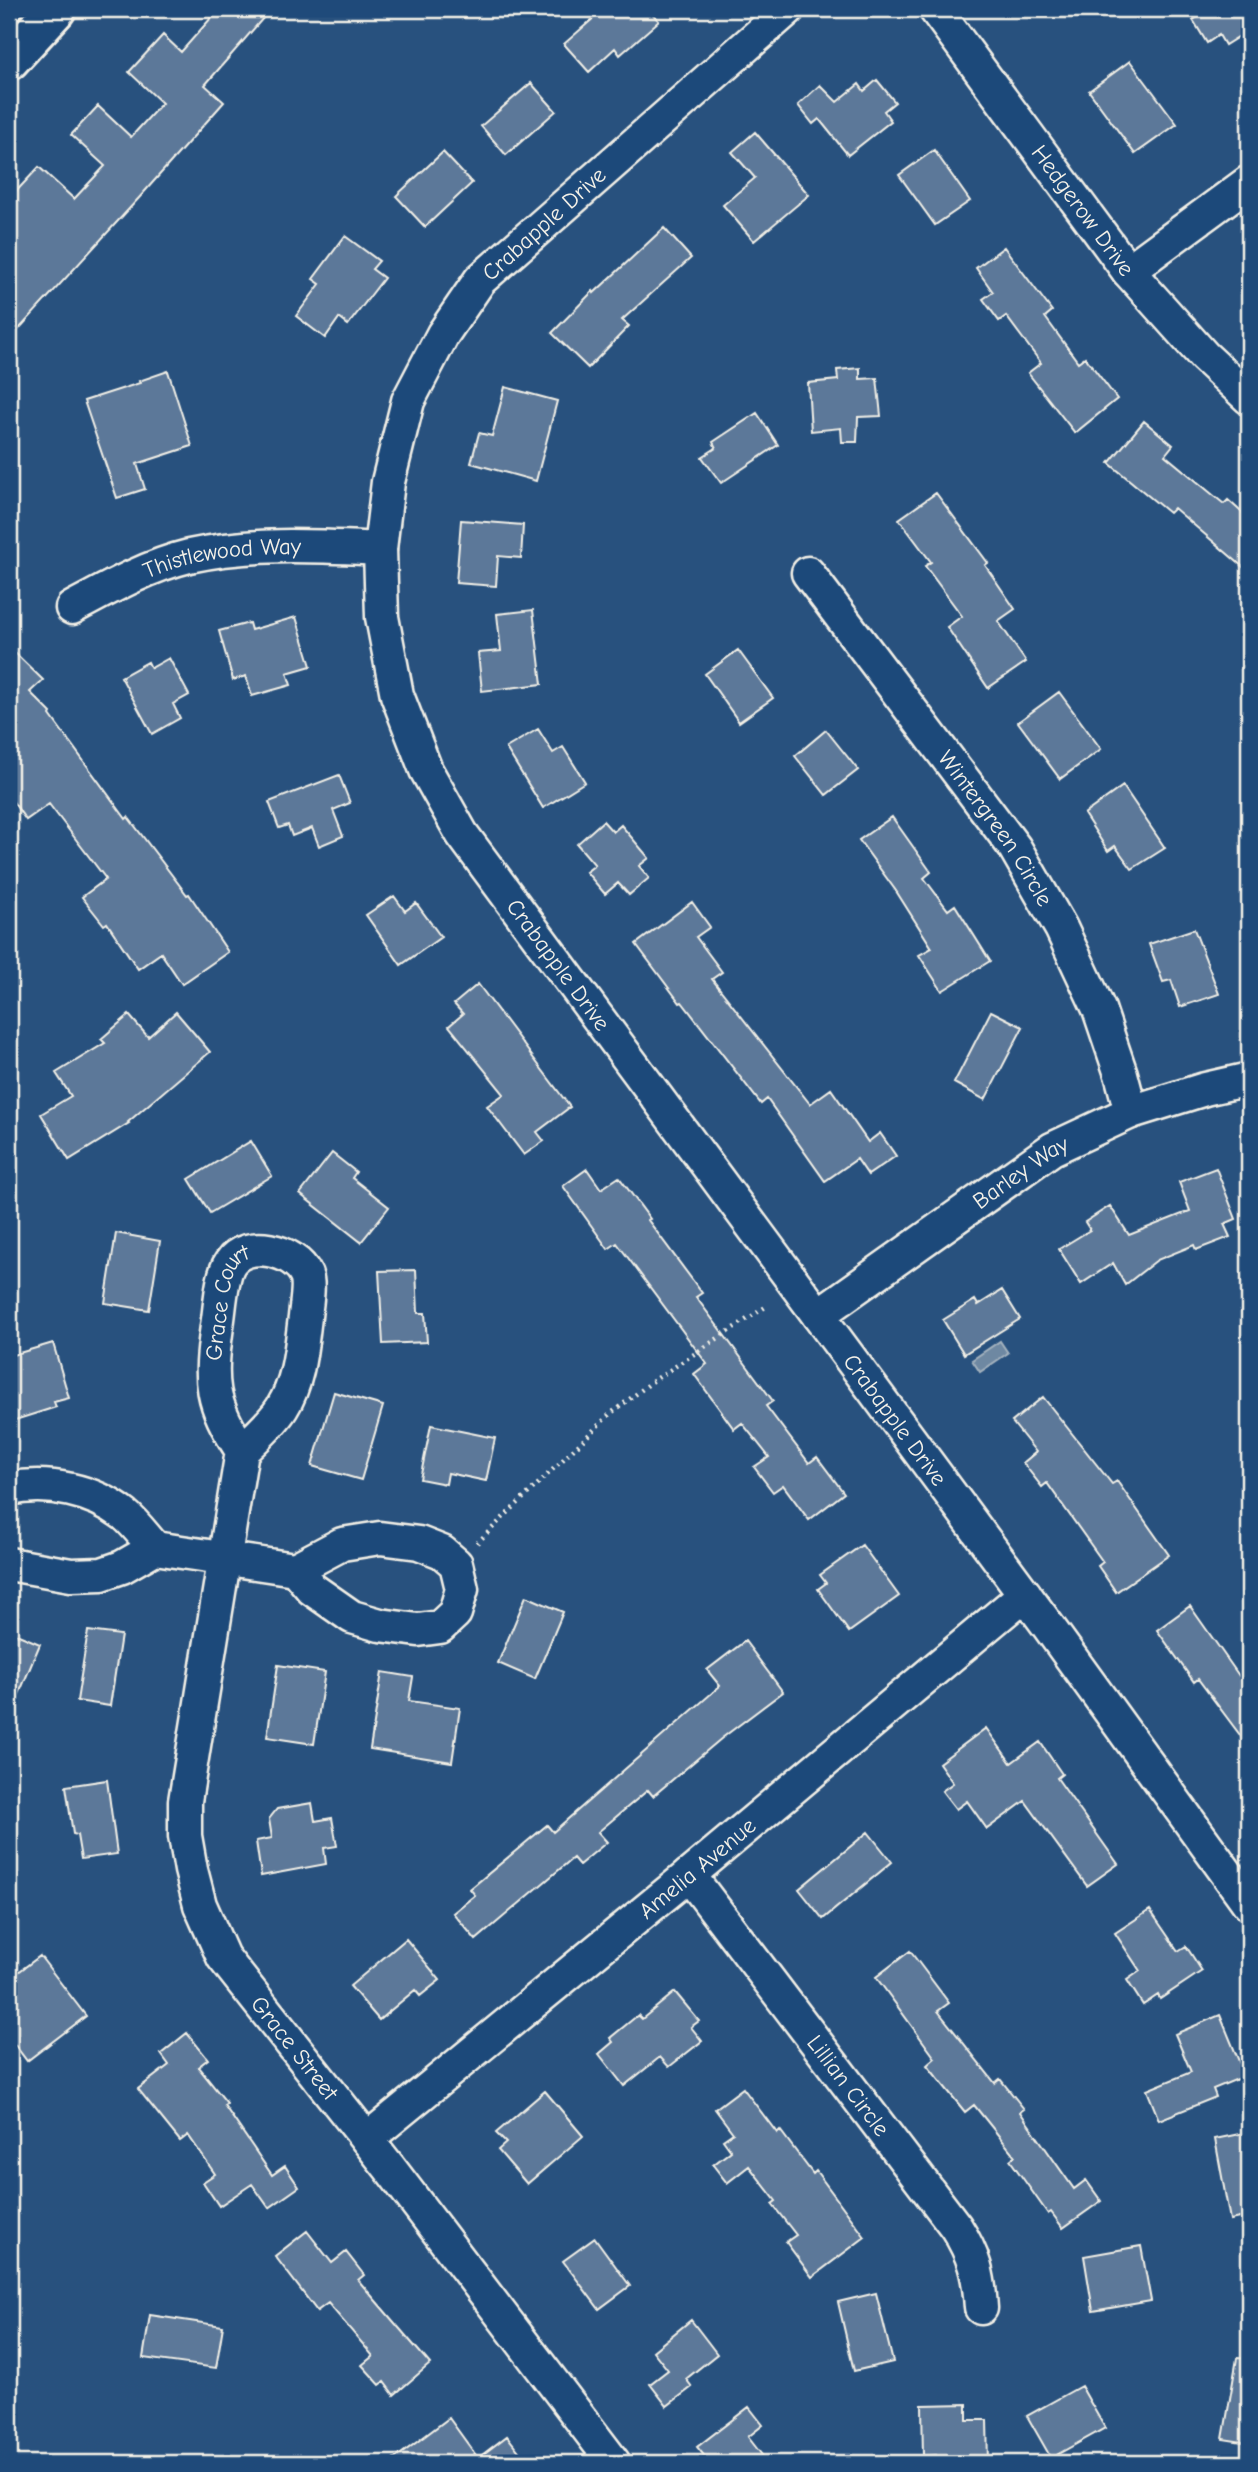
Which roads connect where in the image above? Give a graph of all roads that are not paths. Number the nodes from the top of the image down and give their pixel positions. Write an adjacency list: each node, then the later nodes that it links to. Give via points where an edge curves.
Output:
1 (56, 9): 4 (main road)
2 (788, 9): 8 (street, Crabapple Drive, via 480,280 443,334 408,401 388,482)
3 (935, 9): 6 (street, Hedgerow Drive)
4 (9, 60)
5 (1249, 182): 6 (street)
6 (1128, 271): 7 (street, Hedgerow Drive, via 1204,356)
7 (1249, 398)
8 (380, 549): 10 (street, Thistlewood Way, via 245,546 187,557 149,570); 13 (street, Crabapple Drive, via 382,617 397,695 426,770 456,824)
9 (808, 573): 12 (street, Wintergreen Circle, via 1015,848 1061,928 1099,1009)
10 (72, 608)
11 (1249, 1079): 12 (street, Barley Way)
12 (1131, 1112): 13 (street, Barley Way, via 1052,1149)
13 (818, 1315): 20 (street, Crabapple Drive)
14 (242, 1451): 14 (street, Grace Court, via 281,1410 300,1357 307,1277 299,1264 281,1251 238,1255 229,1264 221,1299 214,1349 215,1399); 17 (street)
15 (9, 1489): 16 (street, via 27,1485 73,1490 105,1501)
16 (155, 1548): 17 (street); 18 (street, via 102,1574 71,1575)
17 (225, 1559): 19 (street); 23 (street, Grace Street, via 185,1801 191,1870 200,1905 223,1957)
18 (9, 1564)
19 (295, 1569): 19 (street, via 312,1589 352,1617 418,1630 440,1628 455,1613 462,1589 456,1564 442,1552 380,1538 342,1544)
20 (1025, 1594): 21 (street, Amelia Avenue); 22 (street, Crabapple Drive)
21 (689, 1875): 23 (street, Amelia Avenue); 24 (street, Lillian Circle, via 960,2233 972,2253)
22 (1249, 1904)
23 (367, 2139): 25 (street, Grace Street)
24 (981, 2308)
25 (614, 2463)

